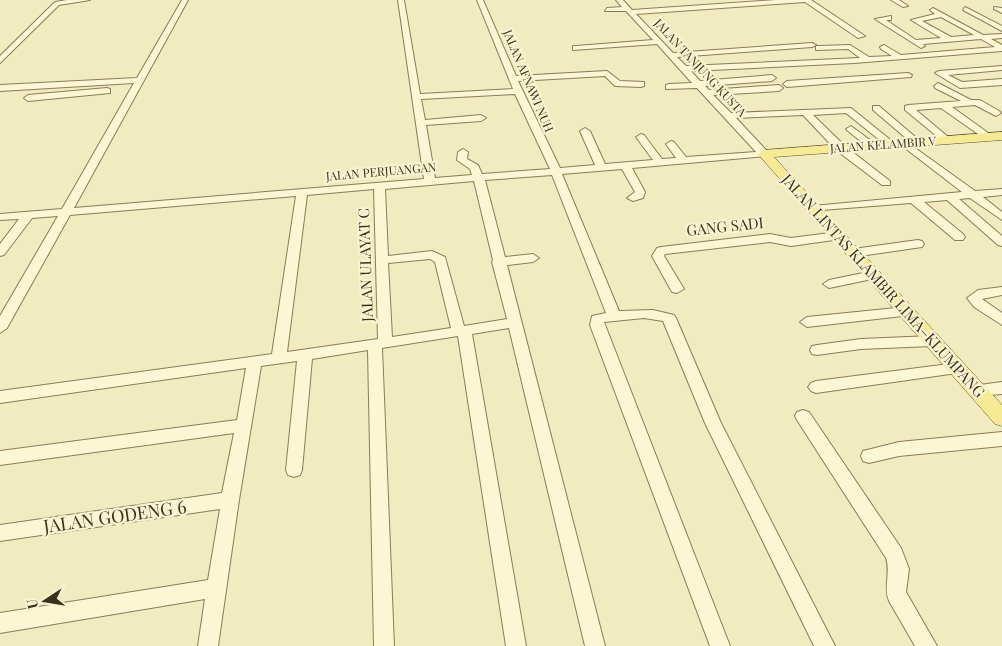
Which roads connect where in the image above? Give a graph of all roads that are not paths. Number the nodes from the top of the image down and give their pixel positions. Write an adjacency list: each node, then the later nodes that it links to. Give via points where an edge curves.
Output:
1 (87, 0): 29 (street, via 58,2)
2 (185, 0): 42 (street)
3 (401, 0): 50 (street)
4 (480, 0): 38 (street, JALAN AFNAWI NUH)
5 (894, 0): 6 (street)
6 (905, 6)
7 (627, 7): 10 (street); 14 (street, JALAN TANJUNG KUSTA); 16 (street, via 806,0)
8 (965, 9): 13 (street)
9 (933, 10): 11 (street)
10 (610, 13)
11 (942, 15): 18 (street); 19 (street, via 915,20)
12 (888, 18): 21 (street, via 879,19)
13 (1002, 28)
14 (652, 35): 15 (street); 20 (street, JALAN TANJUNG KUSTA)
15 (637, 36)
16 (861, 36)
17 (1002, 36): 18 (street)
18 (982, 37): 19 (street); 24 (street)
19 (949, 39): 21 (street)
20 (659, 42): 23 (street); 25 (street, JALAN TANJUNG KUSTA)
21 (914, 42): 26 (street)
22 (884, 47): 27 (street)
23 (576, 48)
24 (1002, 49): 26 (street)
25 (671, 55): 28 (street, via 850,47); 33 (street, JALAN TANJUNG KUSTA)
26 (936, 55): 27 (street)
27 (901, 58): 28 (street)
28 (868, 60): 30 (street)
29 (0, 61)
30 (854, 61): 33 (street); 36 (street)
31 (992, 68): 32 (street); 34 (street); 39 (street, via 939,73 960,85)
32 (1002, 68)
33 (685, 69): 41 (street, JALAN TANJUNG KUSTA)
34 (1002, 74)
35 (908, 75): 36 (street)
36 (878, 77): 45 (street); 48 (street)
37 (772, 78): 41 (street)
38 (512, 79): 40 (street, via 606,73 618,84); 47 (street, JALAN AFNAWI NUH)
39 (1002, 82)
40 (641, 84)
41 (698, 84): 44 (street); 48 (street, JALAN TANJUNG KUSTA)
42 (137, 85): 46 (street); 51 (street); 88 (street)
43 (938, 86): 52 (street)
44 (669, 87)
45 (891, 87)
46 (0, 88)
47 (517, 91): 50 (street); 76 (street, JALAN AFNAWI NUH)
48 (710, 96): 49 (street); 57 (street, JALAN TANJUNG KUSTA)
49 (770, 96)
50 (416, 97): 59 (street)
51 (28, 98)
52 (970, 102): 53 (street); 55 (street, via 979,102)
53 (944, 104): 63 (street); 64 (street, via 908,109)
54 (876, 108): 65 (street)
55 (996, 112)
56 (806, 113): 57 (street); 67 (street, via 850,111); 69 (street)
57 (730, 116): 71 (street, JALAN TANJUNG KUSTA)
58 (481, 118): 59 (street)
59 (420, 123): 78 (street)
60 (851, 129): 68 (street)
61 (585, 131): 75 (street)
62 (640, 137): 73 (street)
63 (997, 138): 64 (main road, JALAN KELAMBIR V)
64 (948, 141): 65 (main road, JALAN KELAMBIR V)
65 (910, 143): 67 (main road, JALAN KELAMBIR V); 83 (street)
66 (671, 144): 72 (street)
67 (890, 144): 68 (main road, JALAN KELAMBIR V)
68 (871, 145): 69 (main road, JALAN KELAMBIR V)
69 (841, 148): 71 (main road, JALAN KELAMBIR V); 79 (street)
70 (463, 152): 77 (street, via 462,160 474,167)
71 (764, 154): 72 (street, JALAN PERJUANGAN); 87 (main road, JALAN LINTAS KLAMBIR LIMA–KLUMPANG)
72 (683, 160): 73 (street, JALAN PERJUANGAN)
73 (659, 162): 74 (street, JALAN PERJUANGAN)
74 (625, 165): 75 (street, JALAN PERJUANGAN); 85 (street, via 640,192)
75 (601, 167): 76 (street, JALAN PERJUANGAN)
76 (556, 171): 77 (street, JALAN PERJUANGAN); 107 (street, JALAN AFNAWI NUH)
77 (479, 178): 78 (street, JALAN PERJUANGAN); 100 (street)
78 (430, 182): 80 (street, JALAN PERJUANGAN)
79 (886, 183)
80 (379, 186): 81 (street, JALAN PERJUANGAN); 99 (street, JALAN ULAYAT C)
81 (302, 192): 88 (street, JALAN PERJUANGAN); 117 (street)
82 (1001, 192): 83 (street)
83 (975, 194): 84 (street); 91 (street)
84 (949, 196): 86 (street); 94 (street)
85 (633, 198)
86 (914, 200): 87 (street); 93 (street)
87 (813, 209): 92 (main road, JALAN LINTAS KLAMBIR LIMA–KLUMPANG)
88 (65, 212): 89 (street, JALAN PERJUANGAN); 105 (street)
89 (29, 214): 90 (street, JALAN PERJUANGAN); 96 (street)
90 (0, 217)
91 (1002, 217)
92 (837, 236): 97 (main road, JALAN LINTAS KLAMBIR LIMA–KLUMPANG); 103 (street, GANG SADI, via 791,242 770,238 660,250 658,256)
93 (959, 238)
94 (1002, 242)
95 (918, 244): 97 (street)
96 (0, 252)
97 (853, 253): 101 (main road, JALAN LINTAS KLAMBIR LIMA–KLUMPANG)
98 (533, 258): 100 (street)
99 (383, 260): 112 (street, via 432,255 441,260); 114 (street, JALAN ULAYAT C)
100 (498, 262): 109 (street)
101 (873, 274): 102 (street); 106 (main road, JALAN LINTAS KLAMBIR LIMA–KLUMPANG)
102 (829, 284)
103 (677, 289)
104 (1002, 291): 108 (street, via 983,293 974,298)
105 (6, 306): 111 (street)
106 (906, 312): 110 (street); 113 (main road, JALAN LINTAS KLAMBIR LIMA–KLUMPANG)
107 (614, 315): 139 (street, via 596,322); 140 (street, via 660,315 672,322 713,423)
108 (1002, 320)
109 (514, 322): 112 (street); 138 (street)
110 (807, 322)
111 (0, 328)
112 (462, 332): 114 (street); 137 (street)
113 (932, 341): 115 (street, via 861,344); 119 (main road, JALAN LINTAS KLAMBIR LIMA–KLUMPANG)
114 (380, 344): 116 (street); 136 (street, JALAN ULAYAT C)
115 (817, 350)
116 (305, 355): 117 (street); 130 (street)
117 (278, 358): 118 (street)
118 (255, 361): 123 (street); 126 (street)
119 (957, 368): 120 (street); 122 (main road, JALAN LINTAS KLAMBIR LIMA–KLUMPANG)
120 (816, 387)
121 (1002, 388): 122 (street)
122 (977, 390): 125 (main road, JALAN LINTAS KLAMBIR LIMA–KLUMPANG)
123 (0, 397)
124 (802, 416): 141 (street, via 894,554 899,569 896,594)
125 (1002, 418)
126 (244, 425): 129 (street); 131 (street)
127 (1002, 439): 128 (street, via 899,449)
128 (869, 456)
129 (0, 458)
130 (294, 470)
131 (230, 500): 132 (street, JALAN GODENG 6); 133 (street)
132 (0, 533)
133 (217, 588): 134 (street); 135 (street)
134 (0, 623)
135 (208, 646)
136 (384, 646)
137 (516, 646)
138 (594, 646)
139 (720, 646)
140 (826, 646)
141 (926, 646)

